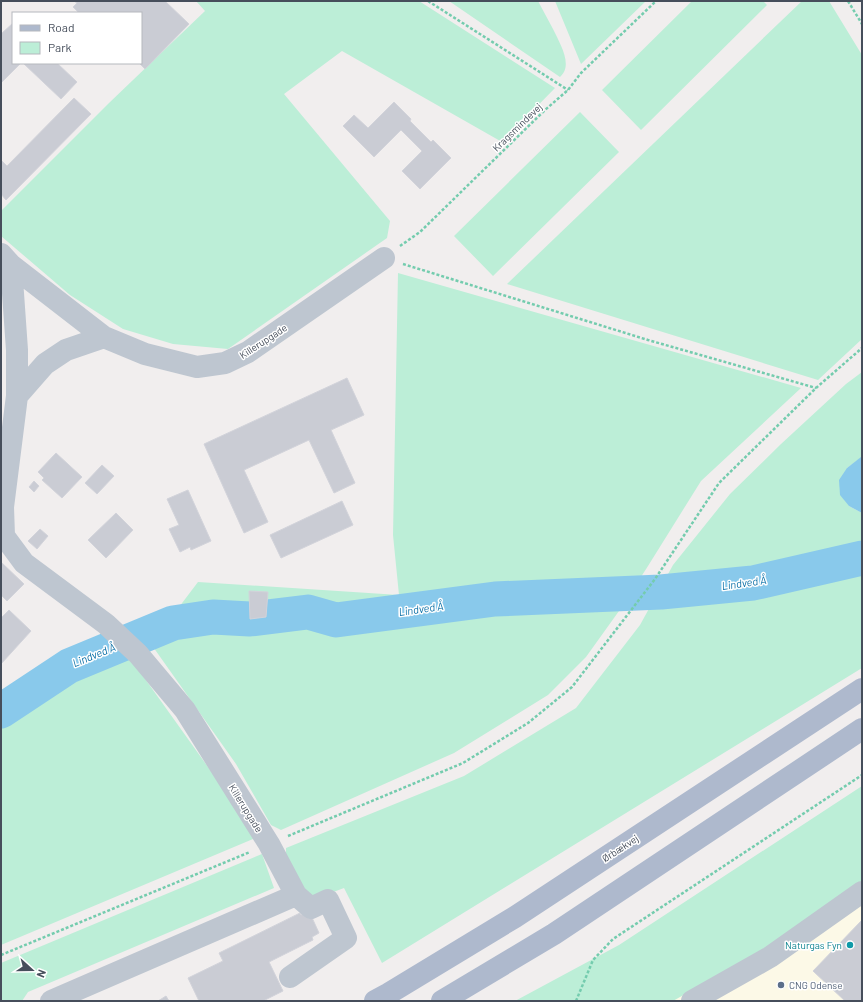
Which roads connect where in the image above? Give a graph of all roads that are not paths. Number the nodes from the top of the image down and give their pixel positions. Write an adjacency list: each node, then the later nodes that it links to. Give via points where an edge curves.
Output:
1 (384, 258): 3 (street, Killerupgade, via 248,352 225,364 198,367 145,354)
2 (6, 259): 3 (street, Killerupgade); 4 (street, Killerupgade, via 17,350)
3 (104, 337): 4 (street, via 66,350 45,364)
4 (17, 396): 5 (street, Killerupgade, via 3,507)
5 (3, 536): 9 (street, Killerupgade, via 24,563 106,624 138,654 185,710 269,844)
6 (862, 689): 12 (main road, Ørbækvej, via 515,917)
7 (862, 729): 13 (main road, via 554,934)
8 (862, 892): 14 (street, via 770,957)
9 (296, 895): 10 (street, via 311,908 328,900 346,938); 11 (street)
10 (290, 976)
11 (51, 1001)
12 (375, 1001)
13 (442, 1001)
14 (692, 1001)

